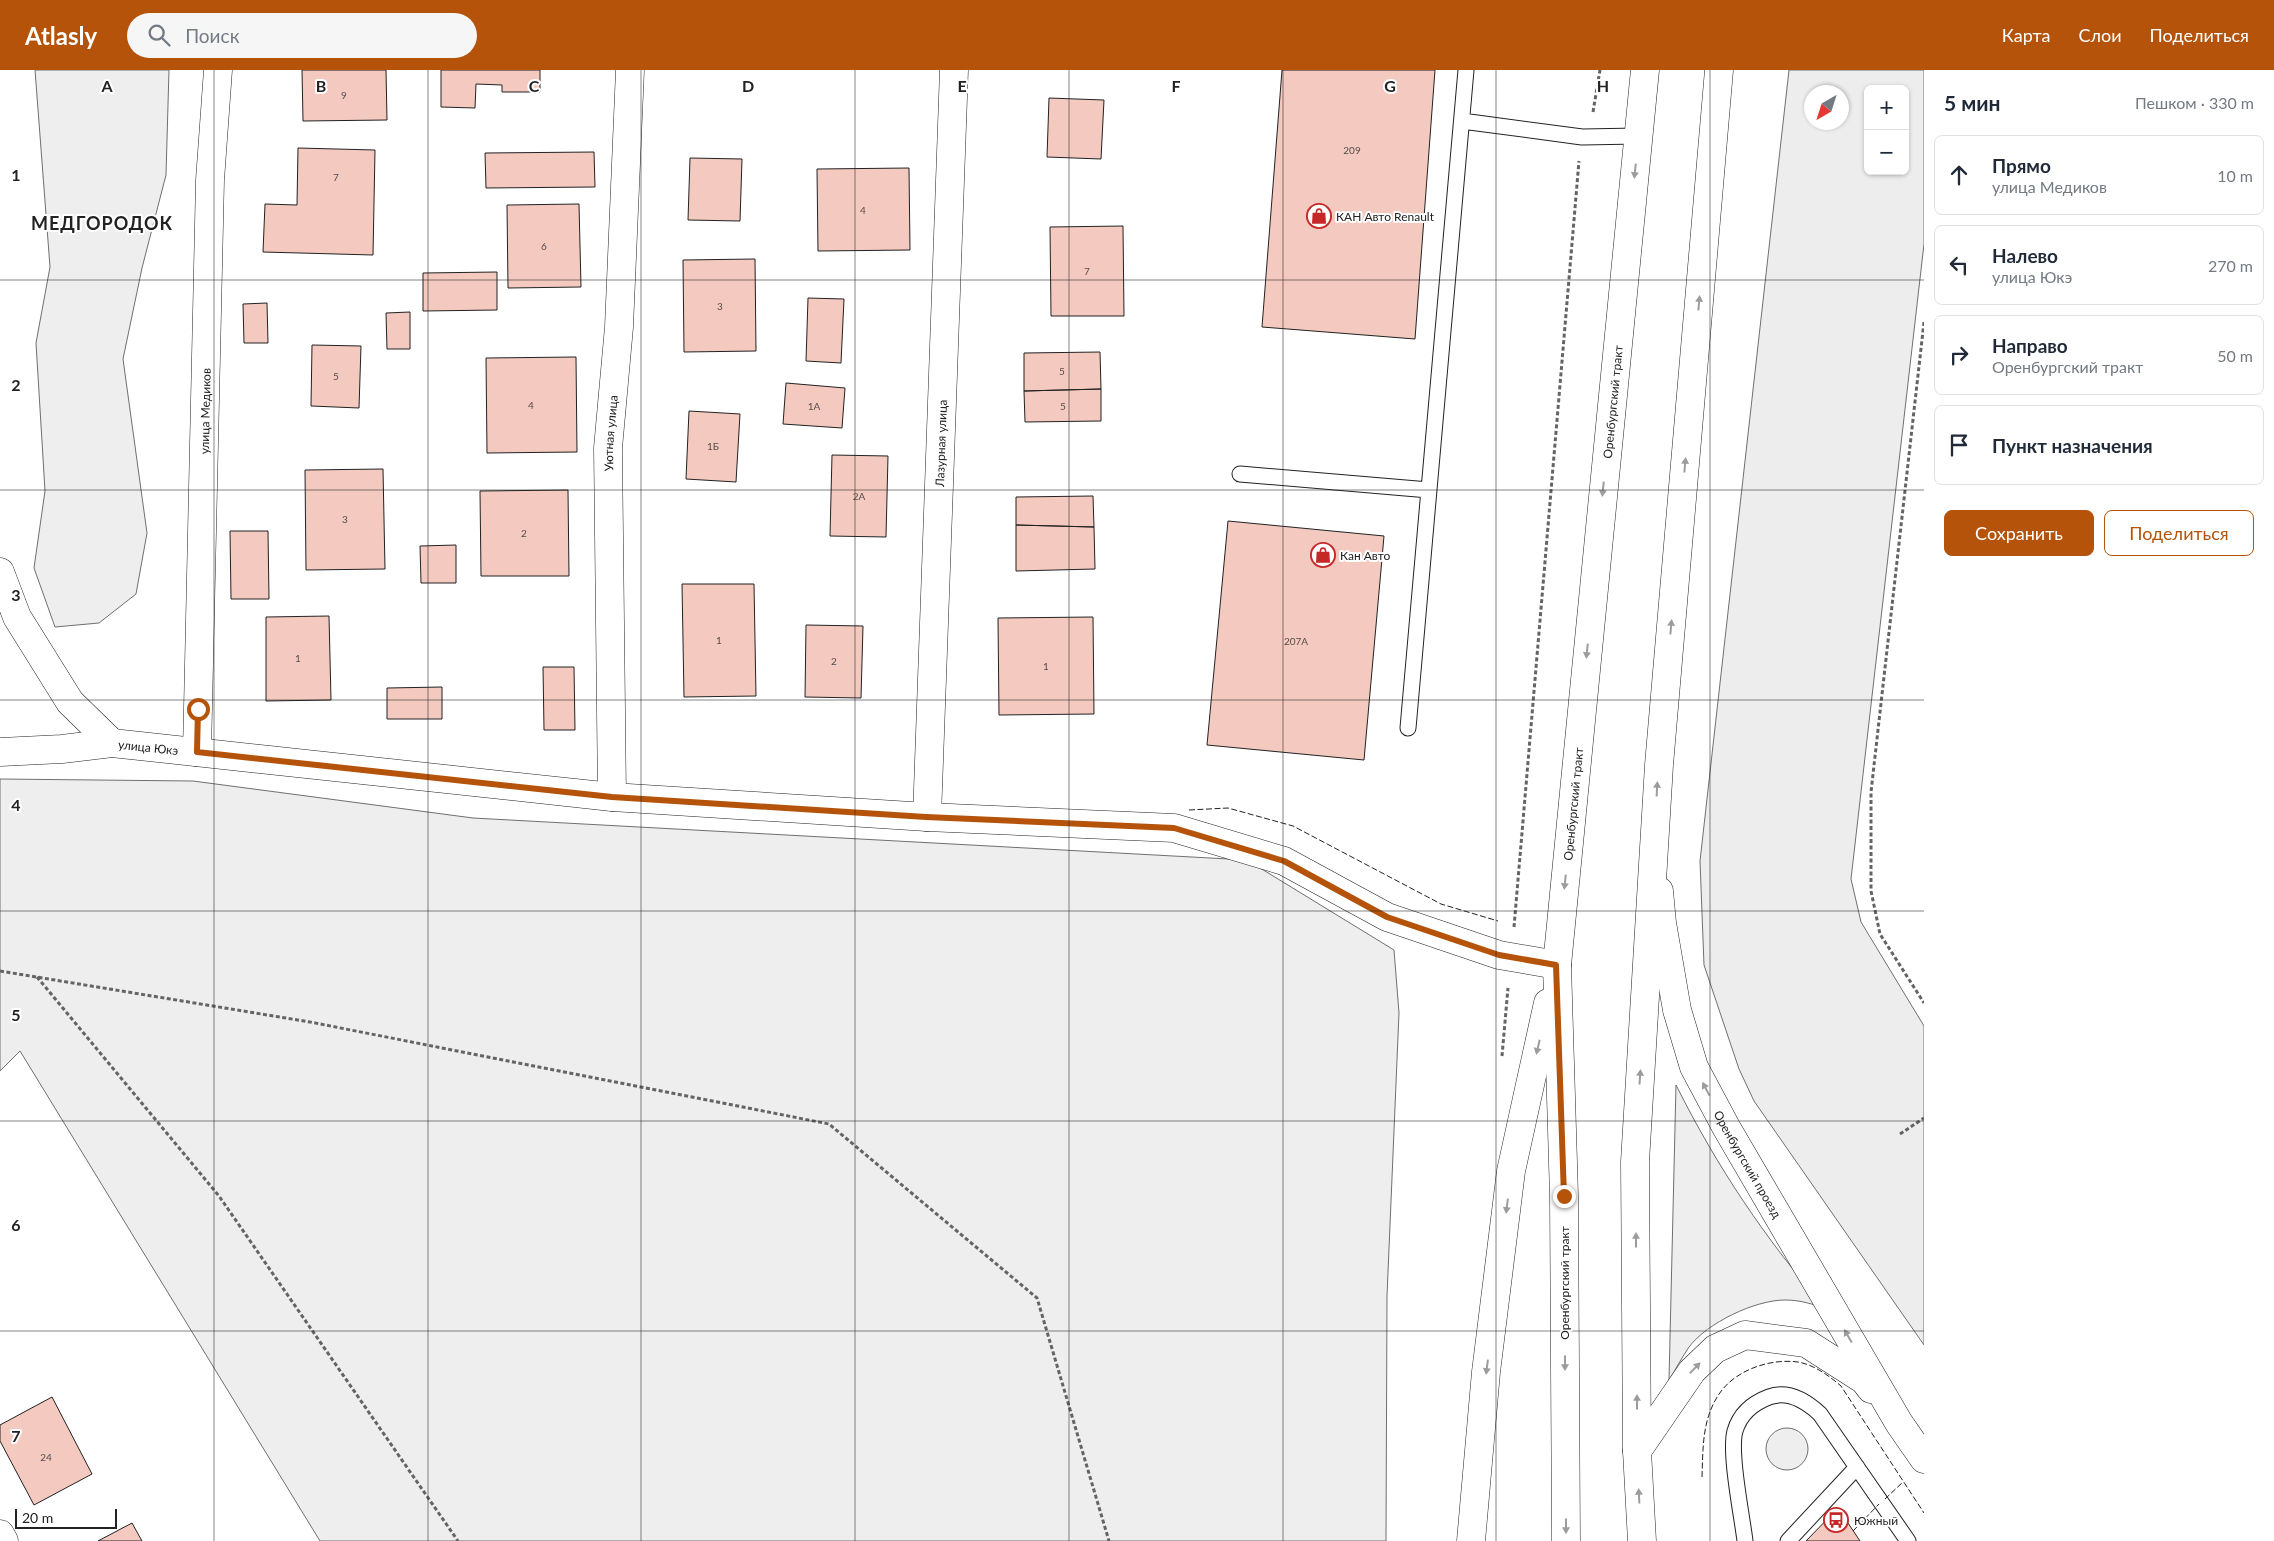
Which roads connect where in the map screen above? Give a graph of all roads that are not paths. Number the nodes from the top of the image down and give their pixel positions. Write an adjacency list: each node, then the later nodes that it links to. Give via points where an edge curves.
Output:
1 (218, 70): 15 (main road, улица Медиков, via 210,180)
2 (630, 70): 16 (main road, Уютная улица, via 619,327 608,448)
3 (954, 70): 17 (main road, Лазурная улица)
4 (1466, 70): 7 (lane)
5 (1645, 70): 8 (main road, Оренбургский тракт)
6 (1719, 70): 18 (main road, one-way to 6)
7 (1462, 120): 8 (lane, via 1582,136); 10 (lane)
8 (1638, 136): 19 (main road, Оренбургский тракт, one-way to 19)
9 (1240, 474): 10 (lane)
10 (1429, 490): 12 (lane)
11 (0, 572): 13 (main road, via 17,617 70,702)
12 (1408, 728)
13 (112, 743): 14 (main road, улица Юкэ); 15 (main road, улица Юкэ)
14 (0, 752)
15 (197, 752): 16 (main road, улица Юкэ)
16 (612, 797): 17 (main road, улица Юкэ)
17 (926, 817): 19 (main road, улица Юкэ, via 1174,828 1284,861 1387,917 1512,957)
18 (1654, 838): 20 (main road, Оренбургский проезд, one-way to 18, via 1694,1067 1677,1010 1662,922); 21 (main road, one-way to 18, via 1635,1162)
19 (1556, 965): 26 (main road, one-way to 26, via 1511,1171 1486,1372); 27 (main road, Оренбургский тракт, one-way to 27, via 1564,1196)
20 (1899, 1423): 21 (main road, one-way to 20, via 1692,1371 1715,1349 1745,1335 1806,1342 1864,1380); 22 (main road, Оренбургский проезд)
21 (1637, 1451): 28 (main road, one-way to 21)
22 (1924, 1459)
23 (1857, 1467): 29 (lane, via 1820,1414 1807,1402 1790,1396 1772,1396 1755,1403 1742,1415 1735,1431 1733,1449); 30 (lane); 31 (lane)
24 (0, 1534): 25 (main road)
25 (4, 1541)
26 (1472, 1541)
27 (1566, 1541)
28 (1642, 1541)
29 (1745, 1541)
30 (1788, 1541)
31 (1908, 1541)

